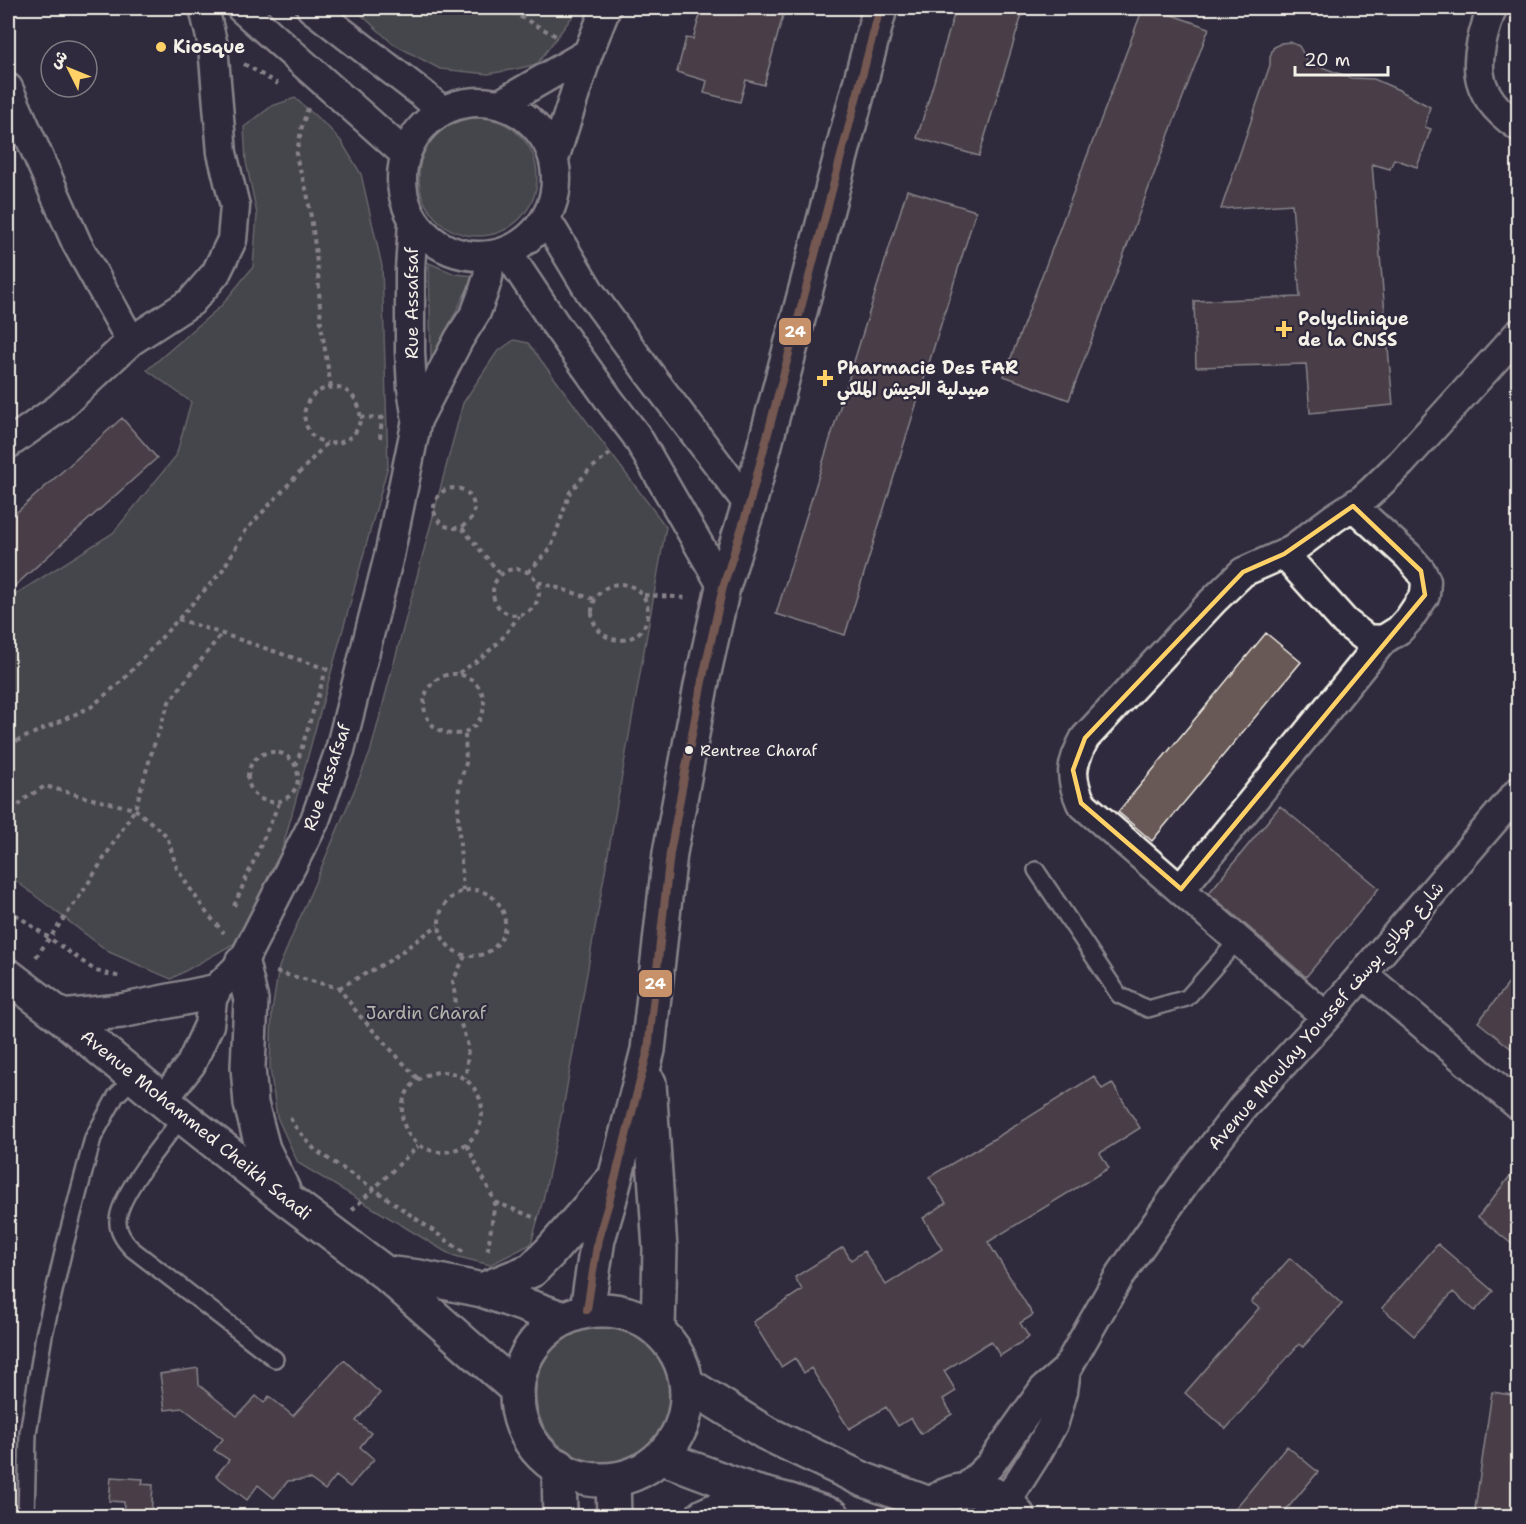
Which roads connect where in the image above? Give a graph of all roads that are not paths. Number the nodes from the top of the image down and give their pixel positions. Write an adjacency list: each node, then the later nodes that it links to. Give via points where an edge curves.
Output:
1 (204, 8): 18 (street, via 213,46 222,153 235,206 232,240 216,273 190,302)
2 (241, 8): 12 (street)
3 (311, 8): 10 (street)
4 (606, 8): 7 (street)
5 (880, 8): 21 (main road)
6 (1492, 8): 11 (street, via 1483,33 1478,70 1490,101)
7 (588, 53): 9 (street); 13 (street)
8 (8, 88): 18 (street, via 76,244)
9 (500, 104): 10 (street, via 480,101); 13 (street, via 531,122 543,135)
10 (442, 111): 12 (street, via 419,129)
11 (1518, 126)
12 (405, 154): 15 (street, via 401,189)
13 (554, 159): 14 (street, via 556,190)
14 (546, 219): 16 (street, via 529,239); 21 (street, via 590,292)
15 (413, 222): 16 (street, via 434,243 461,255); 19 (street, Rue Assafsaf, via 410,352)
16 (498, 254): 19 (street, Rue Assafsaf, via 476,312); 24 (street, via 636,435)
17 (1518, 334): 22 (street, via 1401,463)
18 (131, 340): 20 (street, via 59,408)
19 (417, 420): 30 (street, Rue Assafsaf, via 389,556 340,750 315,820)
20 (8, 444)
21 (749, 505): 24 (main road)
22 (1353, 506): 23 (street); 25 (street, via 1408,556 1426,581 1425,596 1414,612 1399,630)
23 (1284, 554): 25 (street, via 1345,622 1367,639); 28 (street, via 1235,579 1085,738 1076,756 1075,789 1081,803)
24 (722, 593): 36 (main road, via 670,853)
25 (1383, 640): 28 (street)
26 (1518, 792): 31 (street, Avenue Moulay Youssef شارع مولاي يوسف)
27 (1036, 870): 29 (lane, via 1119,994 1148,1010 1187,998)
28 (1181, 889): 29 (street)
29 (1238, 940): 35 (street)
30 (242, 963): 33 (street, Rue Assafsaf); 41 (main road, via 251,1000 251,1104 263,1149)
31 (1363, 974): 35 (street, Avenue Moulay Youssef شارع مولاي يوسف); 38 (street)
32 (13, 979): 34 (main road, Avenue Mohammed Cheikh Saadi)
33 (213, 992): 34 (main road, via 121,1011); 39 (street, via 209,1025)
34 (62, 1017): 37 (main road, Avenue Mohammed Cheikh Saadi)
35 (1326, 1017): 47 (street, Avenue Moulay Youssef شارع مولاي يوسف, via 1243,1107 1186,1181 1119,1277)
36 (648, 1050): 40 (main road); 45 (main road, via 660,1249)
37 (135, 1077): 39 (main road, Avenue Mohammed Cheikh Saadi); 57 (lane, via 116,1096 93,1138 65,1244 44,1335 28,1433)
38 (1518, 1105)
39 (173, 1108): 41 (main road, Avenue Mohammed Cheikh Saadi); 46 (lane, via 164,1139 122,1205 118,1227 132,1249)
40 (615, 1177): 43 (main road, via 532,1270); 44 (main road)
41 (288, 1200): 42 (main road, Avenue Mohammed Cheikh Saadi)
42 (385, 1273): 43 (main road, Avenue Mohammed Cheikh Saadi); 49 (main road, Avenue Mohammed Cheikh Saadi)
43 (482, 1290): 44 (main road, Avenue Mohammed Cheikh Saadi)
44 (575, 1315): 45 (main road, via 625,1312); 49 (main road, via 547,1329 527,1353)
45 (658, 1330): 48 (main road, via 677,1354)
46 (275, 1359)
47 (1066, 1370): 53 (street, Avenue Moulay Youssef شارع مولاي يوسف, via 1043,1390 990,1465); 55 (street, Avenue Moulay Youssef شارع مولاي يوسف, via 1054,1422)
48 (687, 1384): 50 (main road, via 682,1423); 56 (main road, via 764,1432)
49 (515, 1388): 51 (main road, via 525,1432)
50 (661, 1457): 52 (main road, via 638,1472); 54 (main road)
51 (558, 1466): 52 (main road, via 573,1476); 58 (main road)
52 (613, 1480): 59 (main road)
53 (964, 1490): 55 (main road, via 986,1492); 56 (main road, via 947,1495)
54 (755, 1492): 60 (main road); 61 (main road)
55 (1012, 1509)
56 (927, 1511)
57 (26, 1516)
58 (560, 1516)
59 (614, 1516)
60 (703, 1516)
61 (833, 1516)

